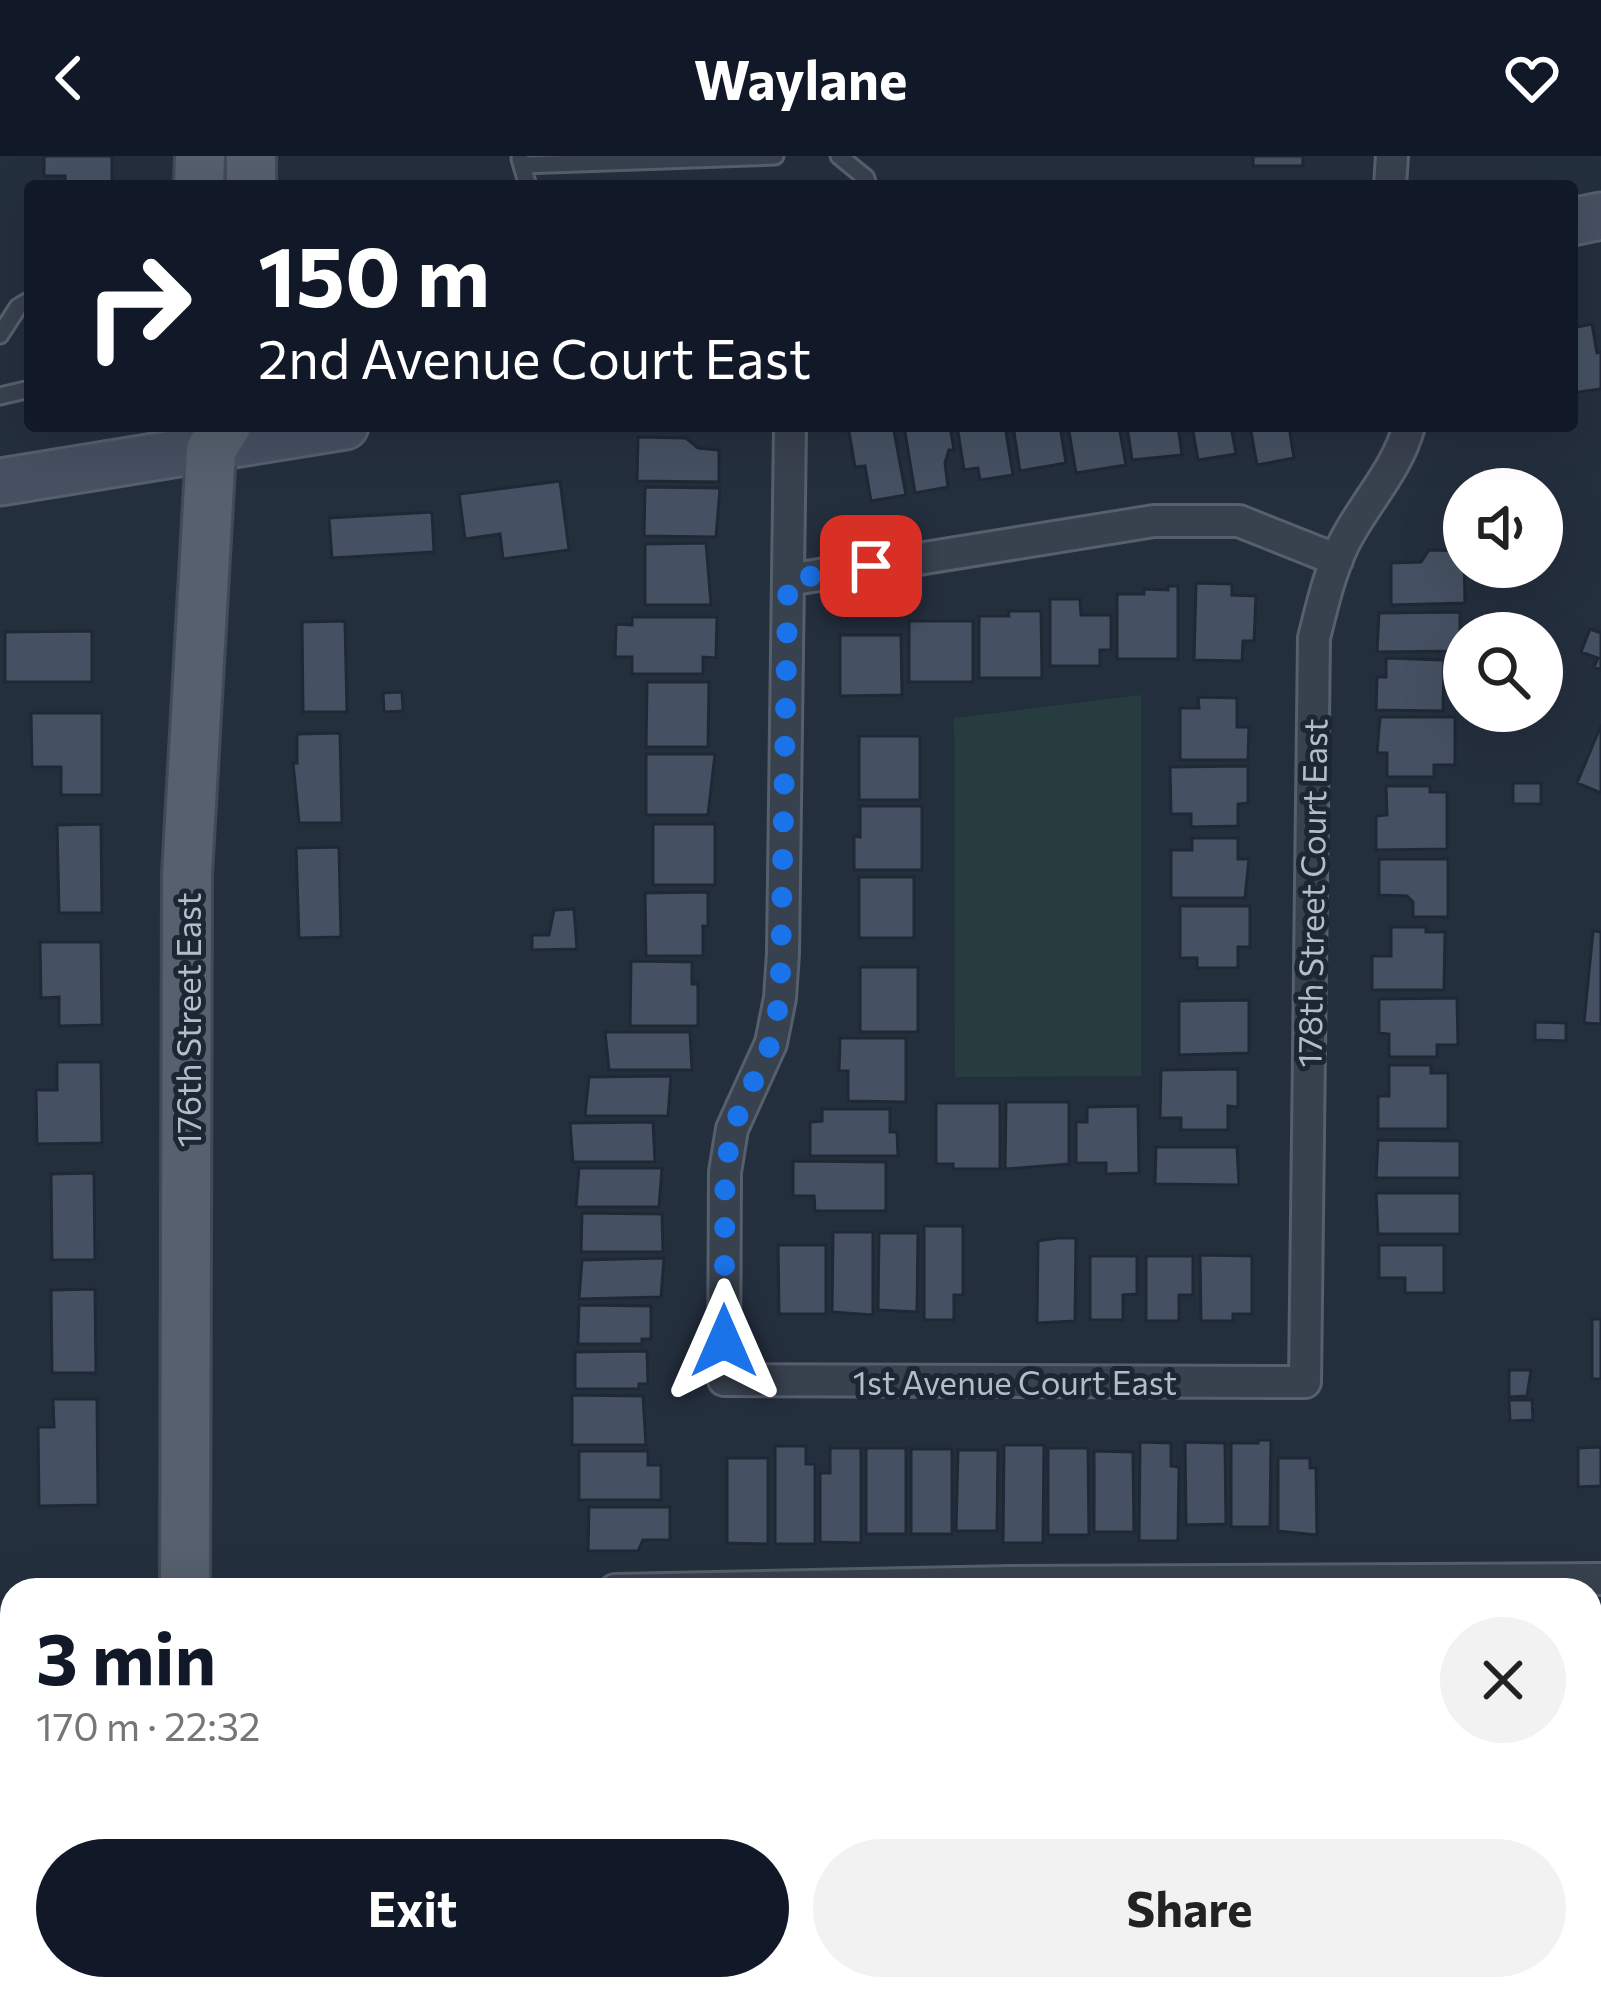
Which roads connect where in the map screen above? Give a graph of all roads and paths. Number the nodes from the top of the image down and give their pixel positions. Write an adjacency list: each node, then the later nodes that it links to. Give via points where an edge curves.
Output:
1 (775, 156): 3 (lane)
2 (839, 156): 4 (lane)
3 (521, 160)
4 (866, 180)
5 (24, 304): 6 (lane)
6 (0, 335)
7 (245, 432): 10 (street)
8 (790, 432): 13 (street)
9 (1406, 432): 12 (street, 178th Street Court East)
10 (212, 434): 11 (street); 15 (main road, 176th Street East, via 187,874)
11 (0, 482)
12 (1337, 560): 13 (street, via 1239,521 1154,520); 14 (street, 178th Street Court East, via 1314,638)
13 (788, 580): 14 (street, 1st Avenue Court East, via 780,998 771,1043 732,1129 725,1172 724,1380)
14 (1305, 1382)
15 (185, 1578)

